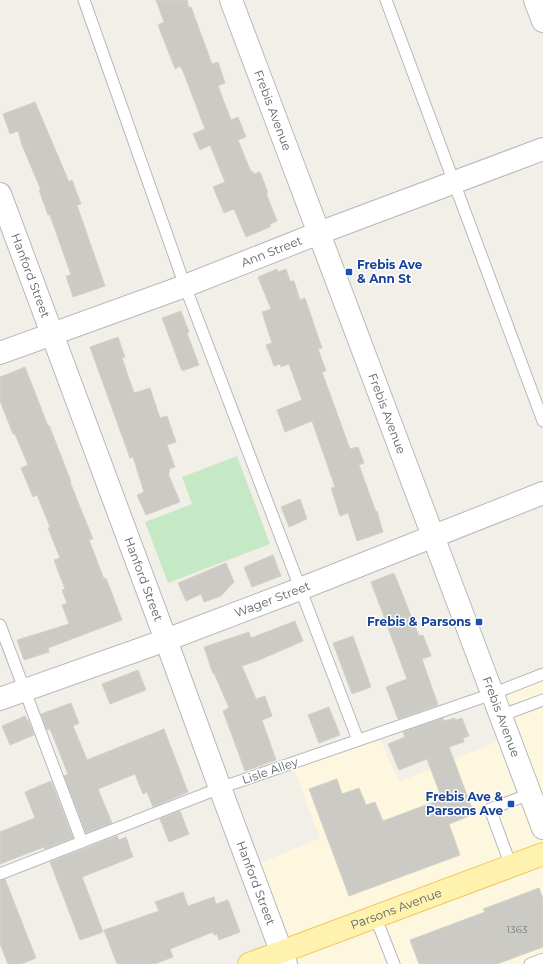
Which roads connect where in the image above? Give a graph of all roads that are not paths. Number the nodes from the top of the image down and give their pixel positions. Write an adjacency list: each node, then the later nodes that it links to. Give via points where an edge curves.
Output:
1 (84, 0): 10 (lane)
2 (231, 0): 9 (street, Frebis Avenue)
3 (386, 0): 7 (lane)
4 (535, 0): 5 (street)
5 (543, 21)
6 (543, 149): 7 (street, Ann Street)
7 (454, 183): 9 (street, Ann Street); 13 (lane)
8 (0, 194): 11 (street, Hanford Street)
9 (319, 233): 10 (street, Ann Street); 15 (street, Frebis Avenue)
10 (185, 286): 11 (street, Ann Street); 16 (lane)
11 (52, 334): 12 (street, Ann Street); 18 (street, Hanford Street)
12 (0, 353)
13 (543, 421)
14 (543, 493): 15 (street, Wager Street)
15 (432, 536): 16 (street, Wager Street); 21 (street, Frebis Avenue)
16 (300, 589): 18 (street, Wager Street); 25 (lane)
17 (0, 625): 20 (lane)
18 (166, 640): 20 (street, Wager Street); 26 (street, Hanford Street)
19 (543, 674): 21 (lane, Lisle Alley)
20 (25, 690): 22 (street, Wager Street); 29 (lane)
21 (492, 694): 24 (street, Frebis Avenue); 25 (lane, Lisle Alley)
22 (0, 699)
23 (543, 700): 24 (lane)
24 (500, 716): 27 (street, Frebis Avenue)
25 (358, 740): 26 (lane, Lisle Alley)
26 (220, 788): 29 (lane, Lisle Alley); 34 (street, Hanford Street)
27 (530, 794): 28 (street, Frebis Avenue); 31 (lane, via 490,809)
28 (543, 828)
29 (82, 842): 32 (lane, Lisle Alley)
30 (543, 854): 31 (main road, Parsons Avenue)
31 (511, 866): 33 (main road, Parsons Avenue)
32 (0, 874)
33 (375, 916): 34 (main road, Parsons Avenue); 37 (lane)
34 (283, 958): 36 (main road, Parsons Avenue)
35 (543, 959): 38 (lane)
36 (249, 964)
37 (394, 964)
38 (530, 964)

